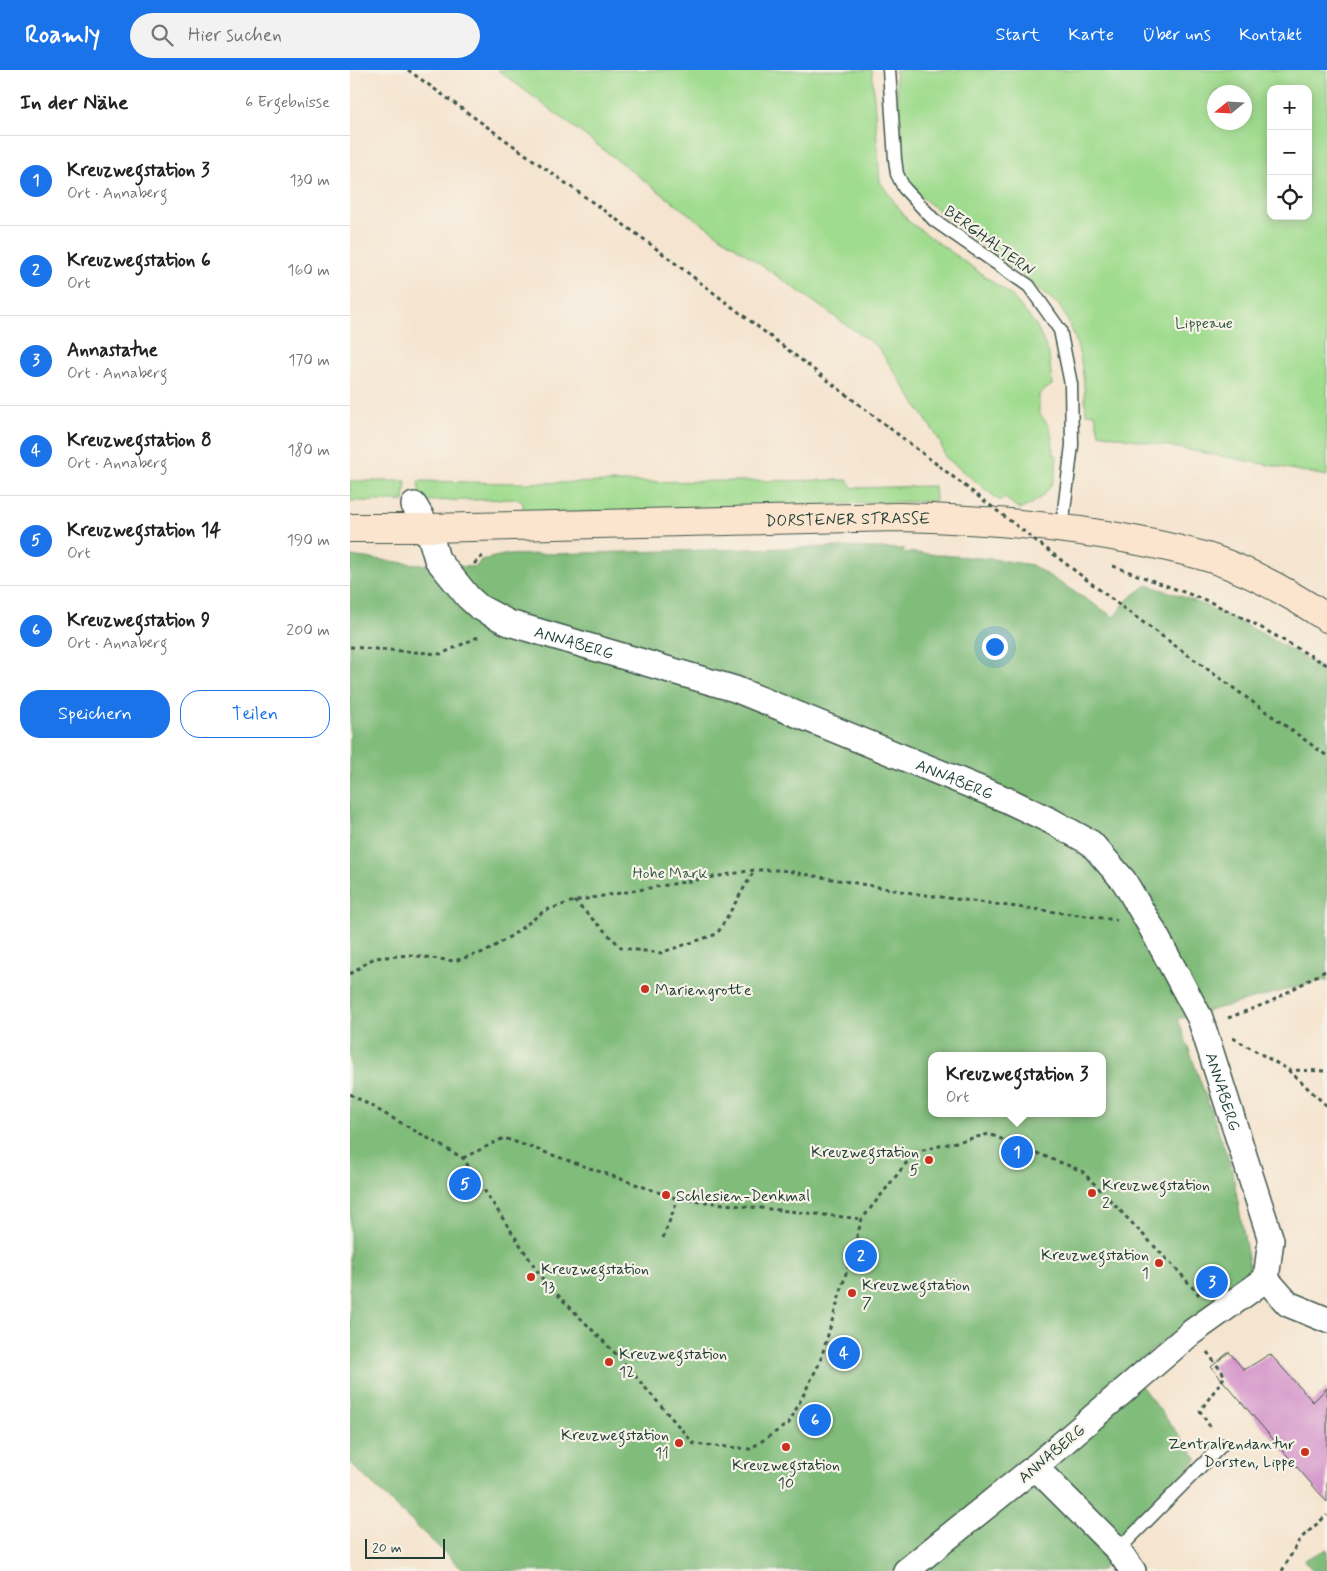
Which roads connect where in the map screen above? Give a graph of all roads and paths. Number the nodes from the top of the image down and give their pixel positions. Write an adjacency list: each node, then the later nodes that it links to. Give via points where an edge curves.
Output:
1 (408, 70): 16 (path, bridge, via 645,240 1122,607)
2 (889, 70): 4 (lane, BERGHALTERN, via 894,159 904,188 934,220 1029,286 1060,330 1071,384 1072,445)
3 (414, 506): 6 (street, ANNABERG)
4 (1062, 527): 6 (main road, DORSTENER STRASSE, via 899,518); 12 (main road, DORSTENER STRASSE, via 1213,559 1274,586)
5 (350, 528): 6 (main road, DORSTENER STRASSE)
6 (428, 528): 11 (street, ANNABERG, via 437,559)
7 (492, 554): 11 (path, via 481,557)
8 (1044, 555): 9 (path)
9 (1064, 556)
10 (1108, 565): 15 (path, via 1208,601)
11 (459, 586): 13 (street, ANNABERG, via 479,606)
12 (1327, 618)
13 (508, 623): 14 (path, via 441,654); 19 (street, ANNABERG, via 735,689 1016,804 1091,843 1124,881)
14 (350, 647)
15 (1327, 665)
16 (1327, 756)
17 (754, 870): 18 (path); 18 (path, via 717,934 660,954 622,948); 19 (path, via 781,870 918,894)
18 (574, 901): 21 (path, via 544,911 487,951 454,961 410,955 374,958)
19 (1150, 925): 22 (street, ANNABERG)
20 (1327, 970): 22 (path, via 1270,1002)
21 (350, 974)
22 (1205, 1021): 23 (path); 31 (street, ANNABERG, via 1271,1240)
23 (1287, 1070): 24 (path); 26 (path)
24 (1327, 1071)
25 (350, 1094): 27 (path)
26 (1327, 1106)
27 (462, 1158): 28 (path, via 504,1138); 29 (path, via 544,1281 617,1355 694,1444 750,1449 789,1424 820,1362)
28 (678, 1199): 29 (path); 30 (path)
29 (862, 1219): 32 (path, via 916,1152 989,1134 1082,1171 1180,1273)
30 (664, 1238)
31 (1266, 1279): 32 (street, ANNABERG); 33 (street, via 1288,1304)
32 (1215, 1315): 34 (street, ANNABERG)
33 (1327, 1320)
34 (1192, 1332): 35 (path, via 1226,1376 1200,1410); 36 (street, ANNABERG)
35 (1222, 1445): 38 (lane)
36 (1036, 1467): 38 (street); 39 (street, ANNABERG)
37 (1327, 1515): 41 (path, via 1300,1539)
38 (1118, 1550): 40 (street)
39 (906, 1571)
40 (1133, 1571)
41 (1282, 1571)

